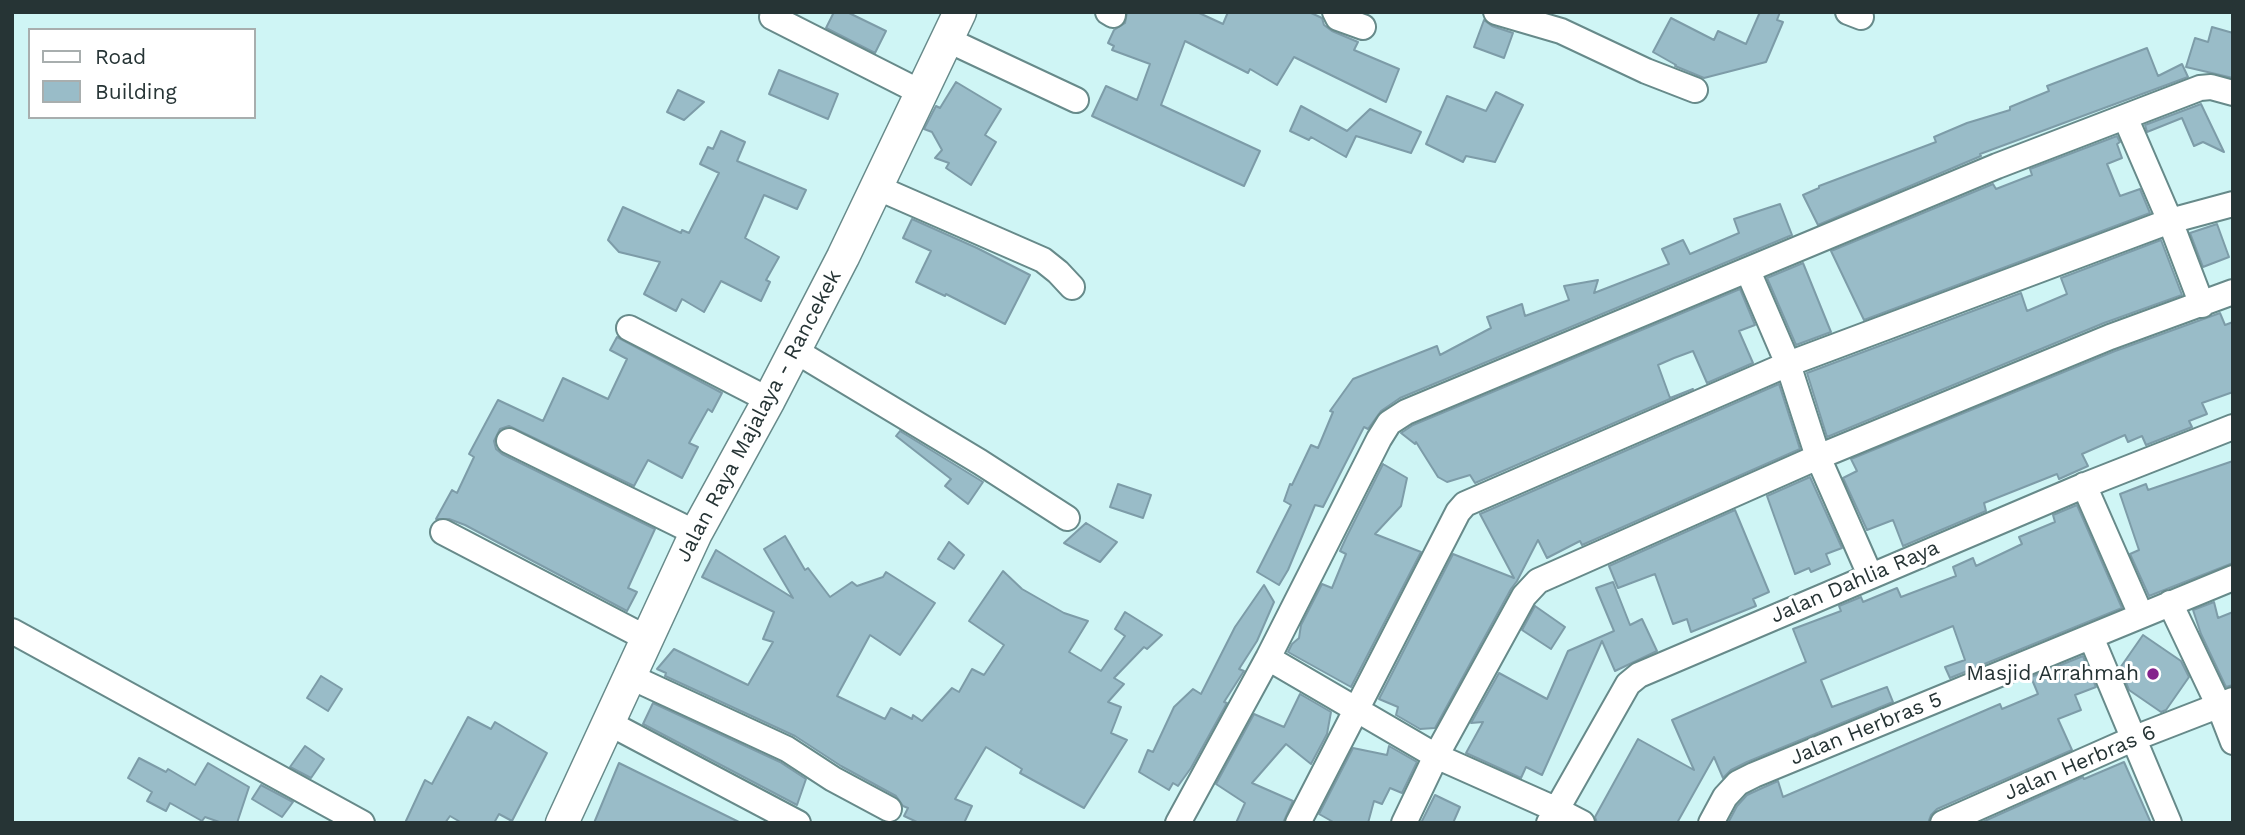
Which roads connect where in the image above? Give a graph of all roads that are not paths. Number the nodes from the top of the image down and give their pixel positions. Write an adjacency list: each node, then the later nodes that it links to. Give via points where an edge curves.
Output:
1 (1335, 12): 5 (street, via 1338,18)
2 (1496, 12): 6 (street, via 1561,31)
3 (772, 17): 7 (street)
4 (954, 26): 7 (main road, Jalan Raya Majalaya - Rancekek); 9 (street)
5 (1363, 27)
6 (1695, 90)
7 (922, 93): 11 (main road, Jalan Raya Majalaya - Rancekek)
8 (2233, 93): 10 (street, via 2200,88)
9 (1076, 100)
10 (2126, 117): 13 (street); 14 (street)
11 (876, 187): 15 (street, via 1043,260); 19 (main road, Jalan Raya Majalaya - Rancekek)
12 (2233, 204): 13 (street)
13 (2170, 221): 17 (street); 20 (street)
14 (1748, 271): 20 (street); 36 (street, via 1406,412 1389,423)
15 (1072, 287)
16 (2233, 292): 17 (street)
17 (2202, 305): 24 (street, via 2110,337)
18 (629, 328): 21 (street)
19 (794, 350): 21 (main road, Jalan Raya Majalaya - Rancekek); 26 (street)
20 (1788, 364): 24 (street); 39 (street, via 1465,504)
21 (769, 400): 28 (main road, Jalan Raya Majalaya - Rancekek)
22 (2233, 427): 25 (street, Jalan Dahlia Raya)
23 (509, 442): 28 (street)
24 (1818, 457): 29 (street); 43 (street, via 1538,581 1524,596)
25 (2084, 485): 29 (street, Jalan Dahlia Raya); 32 (street)
26 (1067, 518)
27 (443, 532): 35 (street)
28 (696, 533): 35 (main road, Jalan Raya Majalaya - Rancekek)
29 (1870, 575): 45 (street, Jalan Dahlia Raya, via 1628,684)
30 (2233, 578): 31 (street, Jalan Herbras 5)
31 (2170, 603): 32 (street, Jalan Herbras 5); 38 (street)
32 (2141, 615): 34 (street, Jalan Herbras 5)
33 (12, 631): 46 (street)
34 (2091, 637): 41 (street); 53 (street, Jalan Herbras 5, via 1754,775 1725,797)
35 (646, 638): 37 (main road, Jalan Raya Majalaya - Rancekek)
36 (1268, 658): 39 (street); 49 (street)
37 (629, 676): 40 (main road, Jalan Raya Majalaya - Rancekek); 44 (street, via 787,749)
38 (2226, 704): 41 (street, Jalan Herbras 6); 42 (street)
39 (1356, 708): 43 (street); 50 (street)
40 (607, 722): 47 (main road, Jalan Raya Majalaya - Rancekek); 48 (street)
41 (2134, 738): 54 (street, Jalan Herbras 6); 55 (street)
42 (2233, 742)
43 (1436, 756): 45 (street); 51 (street)
44 (889, 809)
45 (1552, 816): 52 (street)
46 (362, 823)
47 (562, 823)
48 (799, 823)
49 (1178, 823)
50 (1298, 823)
51 (1404, 823)
52 (1582, 823)
53 (1711, 823)
54 (1943, 823)
55 (2169, 823)

